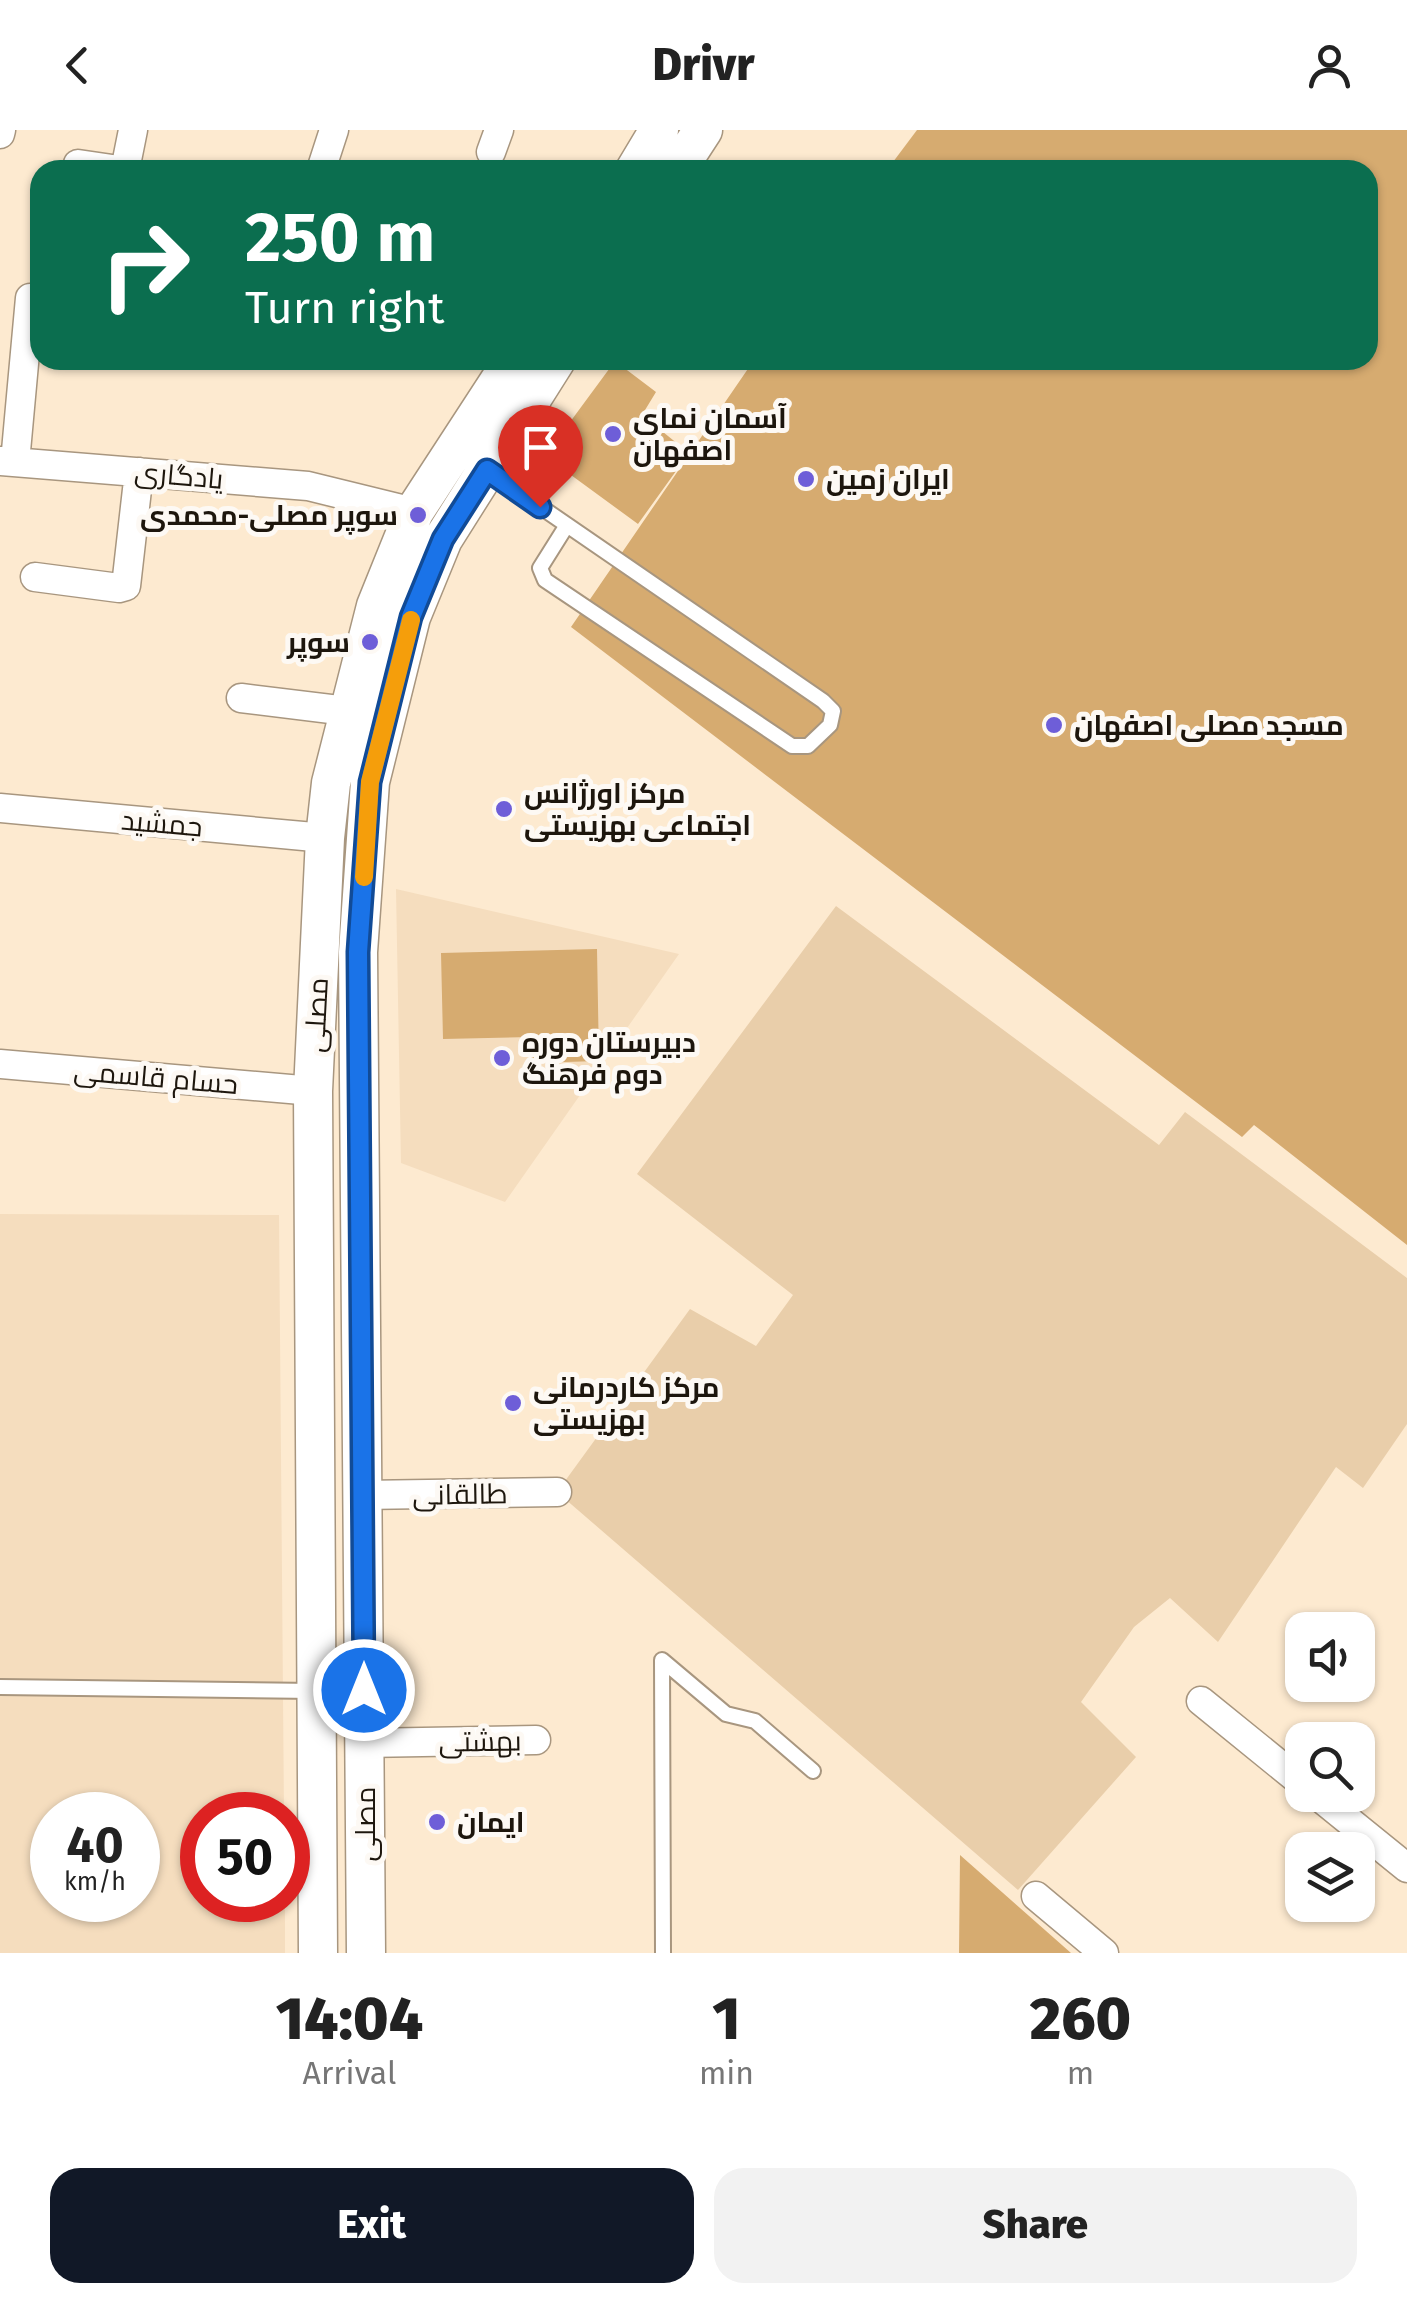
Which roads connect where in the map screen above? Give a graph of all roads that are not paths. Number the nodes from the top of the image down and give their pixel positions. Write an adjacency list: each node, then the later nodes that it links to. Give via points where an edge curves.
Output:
1 (133, 130): 5 (street)
2 (334, 130): 6 (street)
3 (659, 130): 7 (main road)
4 (703, 130): 8 (main road)
5 (124, 160)
6 (324, 160)
7 (641, 160)
8 (683, 160)
9 (30, 298): 12 (street)
10 (506, 370): 15 (main road, مصلی)
11 (550, 370): 13 (main road, مصلی)
12 (8, 461): 14 (street, یادگاری)
13 (487, 470): 16 (lane); 25 (main road, مصلی, via 443,539 411,617 370,782 358,952)
14 (139, 472): 15 (street, یادگاری, via 308,486); 17 (street, via 126,586)
15 (414, 512): 19 (main road, مصلی, via 376,606)
16 (567, 525): 16 (lane, via 824,701 833,711 830,725 808,746 792,746 545,580 540,568)
17 (34, 577)
18 (241, 698): 19 (street)
19 (348, 711): 21 (main road, مصلی)
20 (0, 808): 21 (street, جمشید)
21 (325, 838): 23 (main road, مصلی)
22 (0, 1064): 23 (street, حسام قاسمی)
23 (313, 1091): 28 (main road, مصلی)
24 (557, 1492): 25 (street, طالقانی)
25 (362, 1495): 27 (main road, مصلی)
26 (0, 1687): 28 (lane)
27 (364, 1690): 28 (main road); 31 (main road, مصلی)
28 (316, 1691): 37 (main road, مصلی)
29 (1201, 1701): 32 (street)
30 (536, 1740): 31 (street, بهشتی)
31 (364, 1743): 38 (main road, مصلی)
32 (1285, 1769)
33 (813, 1771): 39 (lane, via 756,1722 726,1714 662,1660)
34 (1338, 1812): 35 (street)
35 (1407, 1868)
36 (1036, 1896): 40 (street)
37 (318, 1953)
38 (366, 1953)
39 (663, 1953)
40 (1104, 1953)

